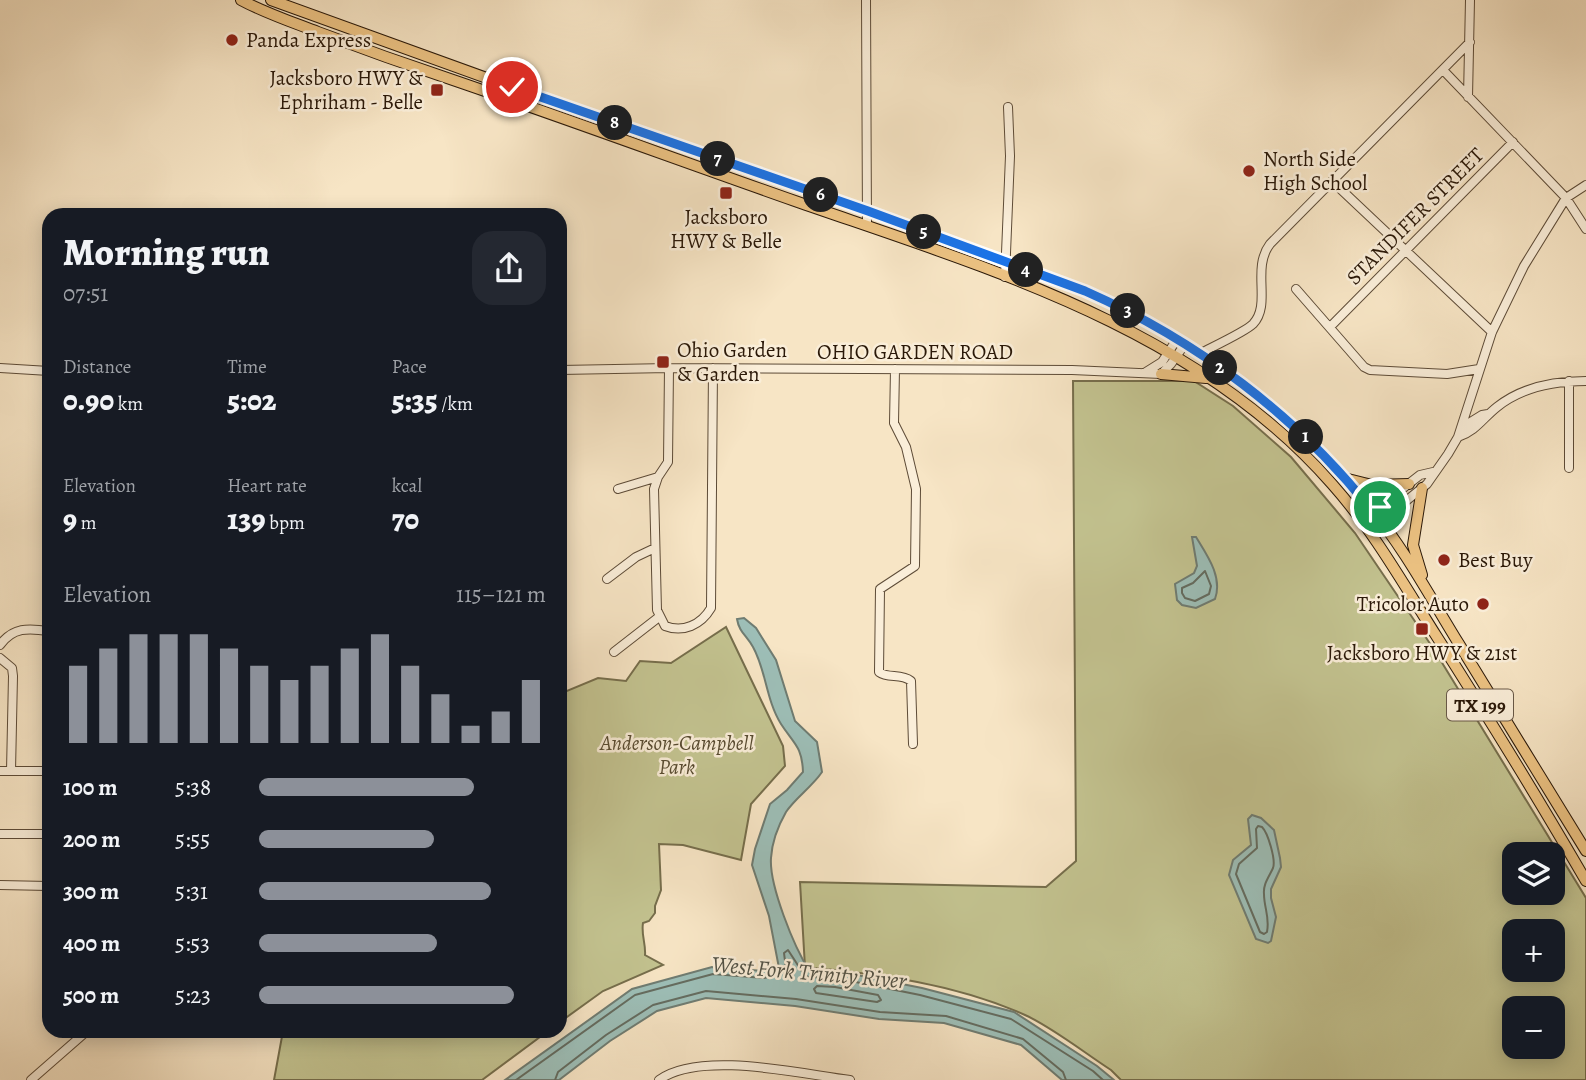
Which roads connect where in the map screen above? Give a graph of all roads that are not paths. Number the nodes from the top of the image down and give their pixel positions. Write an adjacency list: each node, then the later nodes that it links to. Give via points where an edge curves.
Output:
1 (241, 0): 7 (main road, TX 199)
2 (271, 0): 6 (main road, TX 199)
3 (866, 0): 17 (street)
4 (1470, 0): 5 (street)
5 (1470, 42): 8 (street); 9 (street)
6 (392, 44): 7 (main road); 12 (main road, TX 199)
7 (387, 58): 13 (main road, TX 199)
8 (1443, 70): 9 (street); 14 (street)
9 (1468, 97): 11 (street)
10 (1008, 107): 21 (street)
11 (1513, 142): 16 (street); 20 (street, STANDIFER STREET)
12 (692, 150): 13 (main road); 17 (main road, TX 199)
13 (686, 163): 18 (main road, TX 199)
14 (1332, 181): 20 (street); 28 (street, via 1262,255 1262,300 1253,324)
15 (1586, 185): 16 (street)
16 (1566, 198): 19 (street); 25 (street, via 1524,266)
17 (868, 211): 18 (street); 21 (main road, TX 199)
18 (867, 226): 22 (main road, TX 199)
19 (1586, 229)
20 (1406, 250): 24 (street, STANDIFER STREET); 25 (street)
21 (1006, 263): 22 (street); 26 (main road, TX 199, via 1107,300)
22 (1005, 277): 27 (main road, TX 199, via 1090,310)
23 (1296, 289): 24 (street)
24 (1329, 327): 33 (street, via 1370,370 1447,373)
25 (1492, 332): 33 (street)
26 (1181, 342): 27 (street); 28 (main road, TX 199)
27 (1173, 354): 36 (street); 37 (street); 38 (main road, TX 199)
28 (1199, 354): 45 (main road, TX 199, via 1302,433)
29 (0, 368): 35 (street)
30 (669, 368): 31 (street, OHIO GARDEN ROAD); 34 (street, OHIO GARDEN ROAD); 44 (street, via 668,462)
31 (713, 368): 32 (street, OHIO GARDEN ROAD); 56 (street, via 711,608 699,622 681,630 665,626)
32 (895, 369): 36 (street, OHIO GARDEN ROAD); 61 (street, via 894,423 906,447 916,489 915,566 880,589 879,672 911,681)
33 (1479, 369): 41 (street)
34 (567, 370)
35 (42, 371)
36 (1144, 373): 37 (street, OHIO GARDEN ROAD)
37 (1161, 373): 38 (main road)
38 (1209, 379): 50 (main road, TX 199, via 1294,446 1332,483)
39 (1569, 381): 40 (street); 41 (street, via 1530,389 1500,404 1467,434); 42 (street)
40 (1586, 381)
41 (1460, 433): 43 (street)
42 (1569, 468)
43 (1433, 472): 46 (street); 47 (street)
44 (658, 477): 48 (street); 53 (street)
45 (1345, 478): 46 (main road, via 1372,485); 49 (main road, TX 199)
46 (1409, 484): 49 (street)
47 (1422, 488): 51 (street); 55 (main road, via 1413,550)
48 (618, 489)
49 (1373, 512): 50 (street); 51 (main road, TX 199)
50 (1361, 521): 52 (main road, TX 199)
51 (1381, 521): 52 (street); 55 (main road, TX 199)
52 (1369, 531): 66 (main road, TX 199)
53 (655, 548): 54 (street); 56 (street)
54 (607, 579)
55 (1436, 607): 65 (main road, TX 199)
56 (659, 617): 59 (street)
57 (42, 631): 58 (street, via 18,630)
58 (0, 645)
59 (614, 652)
60 (0, 658): 63 (street, via 12,668 13,676)
61 (913, 744)
62 (0, 771): 63 (street)
63 (11, 771): 64 (street)
64 (42, 771)
65 (1542, 780): 66 (main road); 69 (main road, TX 199)
66 (1531, 786): 70 (main road, TX 199)
67 (0, 834): 68 (street)
68 (42, 834)
69 (1586, 851)
70 (1586, 881)
71 (0, 885): 72 (street)
72 (42, 886)
73 (79, 1038): 75 (street)
74 (662, 1079): 76 (street, via 684,1069 723,1065)
75 (31, 1080)
76 (850, 1080)

